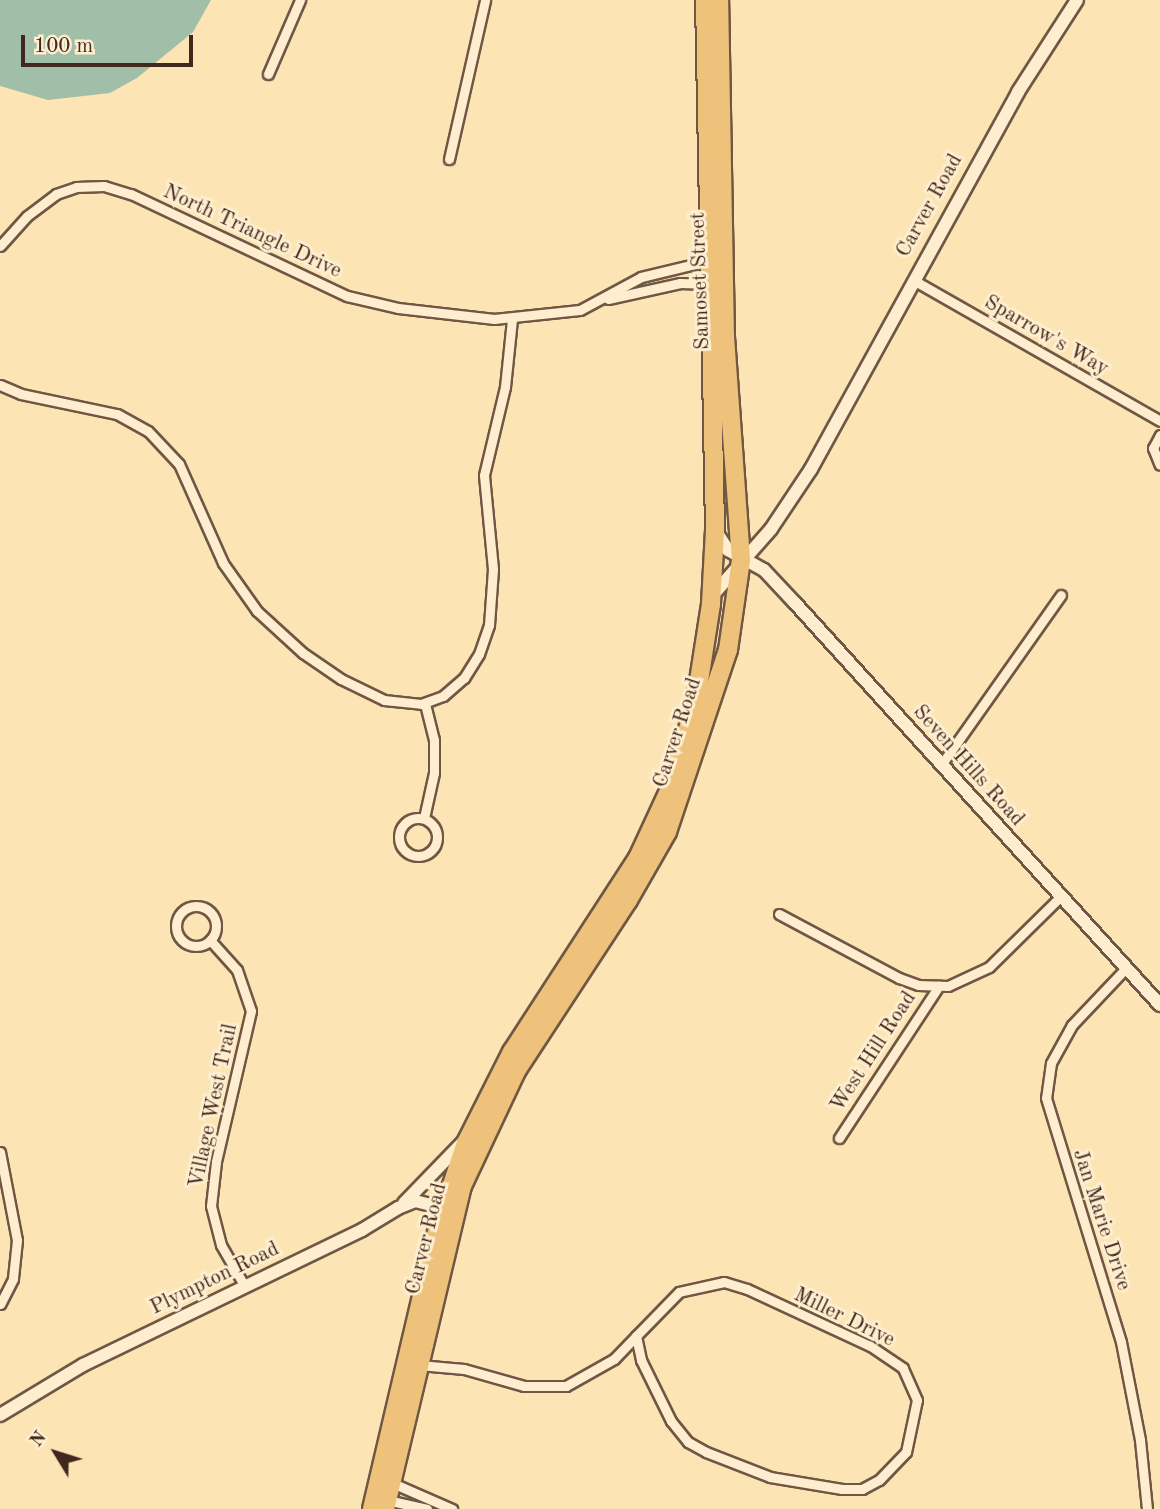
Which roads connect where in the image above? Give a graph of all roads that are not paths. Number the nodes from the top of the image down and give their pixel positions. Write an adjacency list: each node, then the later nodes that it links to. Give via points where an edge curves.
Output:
1 (300, 0): 6 (street)
2 (485, 0): 7 (street)
3 (705, 0): 9 (highway, Samoset Street)
4 (719, 0): 9 (highway, Samoset Street)
5 (1077, 0): 10 (street, Carver Road, via 1018,92)
6 (268, 74)
7 (449, 159)
8 (0, 246): 13 (street, North Triangle Drive, via 27,216 56,194 76,187 104,186 131,194 347,296 442,314)
9 (715, 259): 11 (highway, Samoset Street); 12 (street, North Triangle Drive, via 641,277)
10 (915, 281): 15 (street, Sparrow's Way); 19 (street, Carver Road, via 811,468 771,528)
11 (716, 286): 12 (street, North Triangle Drive, via 680,283); 18 (highway, Samoset Street); 19 (highway, Samoset Street)
12 (596, 302): 13 (street, North Triangle Drive, via 580,310)
13 (512, 319): 22 (street, via 505,387 484,475 493,569 489,625 464,678 443,696)
14 (0, 385): 22 (street, via 21,394 107,411 138,424 178,464 223,563 269,622 315,663 354,687 392,702)
15 (1160, 421)
16 (1160, 435): 17 (street, via 1153,452)
17 (1160, 465)
18 (715, 529): 19 (street, Seven Hills Road); 21 (highway, Carver Road)
19 (741, 561): 21 (street); 23 (street, Seven Hills Road, via 764,570); 35 (highway, Carver Road, via 726,659 673,817 628,900 516,1071)
20 (1061, 595): 23 (street)
21 (712, 596): 31 (highway, Carver Road, via 696,699 663,807 619,889 498,1076)
22 (425, 703): 24 (street, via 434,740 434,773)
23 (941, 765): 25 (street, Seven Hills Road)
24 (424, 818): 24 (street, via 435,826 438,838 427,854 414,856 404,850 399,832 412,818)
25 (1061, 896): 28 (street, Seven Hills Road); 29 (street, via 989,967 957,985)
26 (779, 915): 29 (street, via 899,978)
27 (210, 940): 27 (street, via 194,946 182,941 176,925 183,911 198,906 210,912 216,928); 36 (street, Village West Trail, via 237,970 251,1011 216,1162 211,1206 221,1245)
28 (1126, 968): 30 (street, Seven Hills Road); 44 (street, Jan Marie Drive, via 1072,1025 1051,1063 1046,1098 1121,1342 1142,1451)
29 (939, 986): 32 (street, West Hill Road)
30 (1160, 1005)
31 (469, 1136): 34 (street); 35 (highway, Carver Road)
32 (839, 1138)
33 (0, 1152): 37 (street, via 17,1241 13,1279)
34 (398, 1208): 35 (street, Plympton Road, via 415,1201); 36 (street, Plympton Road, via 362,1230)
35 (449, 1210): 39 (highway, Carver Road)
36 (244, 1285): 40 (street, Plympton Road, via 83,1365)
37 (0, 1304)
38 (636, 1336): 38 (street, Miller Drive, via 640,1360 671,1421 688,1441 722,1459 797,1483 862,1489 895,1468 906,1452 917,1400 903,1368 870,1346 747,1289 724,1282 679,1292); 39 (street, Miller Drive, via 614,1359 566,1386 524,1386 464,1369)
39 (414, 1363): 41 (highway, Carver Road); 41 (highway, Carver Road)
40 (0, 1415)
41 (384, 1500): 42 (street); 43 (street)
42 (427, 1509)
43 (452, 1509)
44 (1147, 1509)

